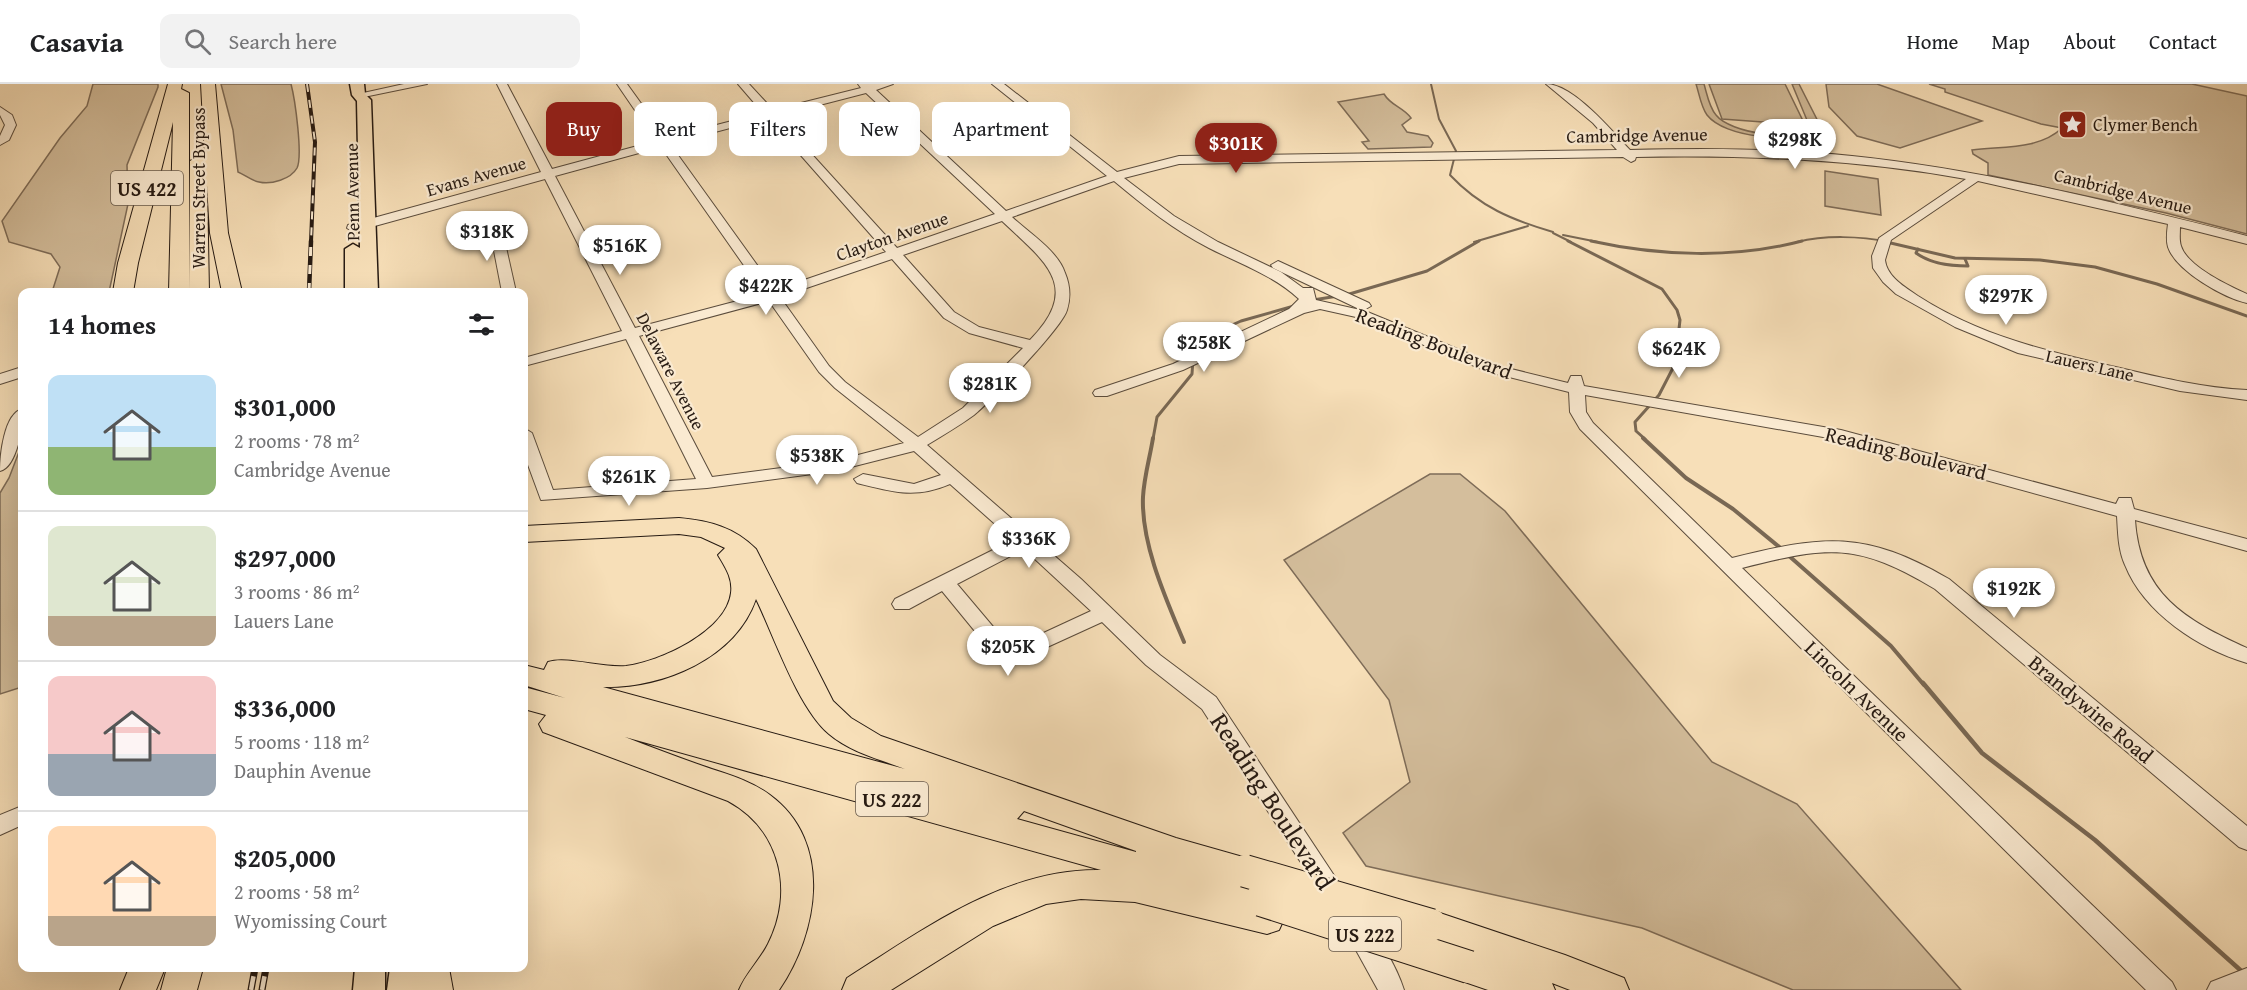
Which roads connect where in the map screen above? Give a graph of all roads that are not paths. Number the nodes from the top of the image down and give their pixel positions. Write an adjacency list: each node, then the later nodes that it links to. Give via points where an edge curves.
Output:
1 (175, 84): 34 (highway, US 422)
2 (180, 84): 35 (highway, Warren Street Bypass)
3 (198, 84): 36 (highway, Warren Street Bypass)
4 (208, 84): 37 (highway, via 219,233)
5 (422, 84): 14 (street)
6 (502, 84): 25 (street, Delaware Avenue)
7 (622, 84): 15 (street, Reading Boulevard)
8 (743, 84): 16 (street)
9 (888, 84): 13 (street, Evans Avenue)
10 (997, 84): 26 (street, Reading Boulevard)
11 (1013, 84): 26 (street, Reading Boulevard)
12 (1551, 84): 21 (street)
13 (865, 86): 17 (street, Evans Avenue); 28 (street)
14 (358, 89): 31 (main road, Penn Avenue, via 351,101)
15 (635, 102)
16 (759, 102)
17 (811, 102)
18 (0, 110): 19 (street, via 12,123)
19 (0, 142)
20 (634, 150): 25 (street, Evans Avenue)
21 (1628, 153): 24 (street); 26 (street, Cambridge Avenue, via 1179,160); 27 (street, Cambridge Avenue, via 1813,156)
22 (673, 156): 42 (street, Reading Boulevard)
23 (807, 156): 33 (street)
24 (1636, 164)
25 (549, 174): 31 (street, Evans Avenue); 47 (street, Delaware Avenue)
26 (1122, 175): 28 (street, Clayton Avenue); 41 (street, Reading Boulevard, via 1206,231); 43 (street, Reading Boulevard, via 1190,233 1276,275)
27 (1977, 177): 29 (street, Cambridge Avenue); 54 (street, Lauers Lane, via 1887,238 1879,252 1879,262 1894,285 1924,305 2010,346 2206,393)
28 (1006, 216): 33 (street, Clayton Avenue); 48 (street, via 1049,258 1063,285 1062,305 1056,319)
29 (2174, 221): 32 (street, Cambridge Avenue); 44 (street, via 2175,247 2181,257 2193,269)
30 (495, 225): 40 (street)
31 (360, 226): 38 (main road, Penn Avenue); 39 (main road, Penn Avenue)
32 (2247, 240)
33 (894, 254): 42 (street, Clayton Avenue); 48 (street, via 961,324)
34 (124, 288)
35 (179, 288)
36 (199, 288)
37 (231, 288)
38 (354, 288)
39 (369, 288)
40 (508, 288)
41 (1332, 291): 43 (street, via 1311,289); 45 (street, via 1337,300); 52 (street, Reading Boulevard, via 1476,352)
42 (771, 296): 47 (street, Clayton Avenue); 57 (street, Reading Boulevard, via 833,379)
43 (1305, 298): 45 (street, Reading Boulevard); 46 (street)
44 (2247, 299)
45 (1320, 305): 46 (street); 52 (street, Reading Boulevard, via 1360,314 1494,369)
46 (1292, 314): 53 (street, via 1178,367)
47 (632, 334): 49 (street, Clayton Avenue); 61 (street, Delaware Avenue)
48 (1034, 346): 57 (street, via 969,411)
49 (528, 360)
50 (18, 373): 51 (street)
51 (0, 379)
52 (1576, 384): 62 (street, Reading Boulevard, via 1840,435); 68 (street, Lincoln Avenue, via 1578,412 1587,426)
53 (1101, 393)
54 (2247, 395)
55 (18, 423): 58 (street)
56 (528, 444): 61 (street, via 547,496)
57 (917, 445): 59 (street, Reading Boulevard); 61 (street, via 842,465)
58 (0, 466)
59 (951, 477): 60 (street, via 914,489); 66 (street, Reading Boulevard)
60 (863, 479)
61 (707, 483)
62 (2125, 506): 63 (street, Reading Boulevard); 67 (street, Reading Boulevard); 72 (street, via 2132,559 2149,589 2189,625)
63 (2247, 533)
64 (528, 534): 80 (highway, via 679,526 725,537 737,544 754,566 822,708 850,734)
65 (528, 541): 73 (highway, via 668,534 699,537 716,543 732,556 741,569 744,585 738,611 722,633 694,654 660,669 624,677 593,678)
66 (1025, 541): 69 (street); 71 (street, Reading Boulevard)
67 (2247, 545)
68 (1728, 565): 79 (street, Brandywine Road, via 1823,543 1853,546 1898,559 1951,592); 98 (street, Lincoln Avenue)
69 (946, 583): 70 (street); 71 (street, via 1008,658)
70 (902, 604)
71 (1104, 613): 88 (street, Reading Boulevard, via 1209,703)
72 (2247, 656)
73 (528, 661)
74 (528, 676): 80 (highway, US 222, via 672,719)
75 (528, 699): 81 (highway, US 222)
76 (528, 713): 94 (highway, via 726,788 755,801 768,812 792,852 797,896 784,949)
77 (18, 817): 78 (street)
78 (0, 826)
79 (2247, 840)
80 (1166, 848): 81 (highway, US 222)
81 (1258, 897): 95 (highway, via 1114,885 1058,888 986,911); 96 (highway, bridge); 97 (highway, US 222, bridge, via 1431,925)
82 (145, 972): 89 (highway)
83 (184, 972): 90 (highway)
84 (370, 972): 91 (main road)
85 (405, 972): 92 (main road)
86 (432, 972): 93 (highway)
87 (2247, 980): 99 (street)
88 (1394, 986)
89 (138, 990)
90 (179, 990)
91 (369, 990)
92 (403, 990)
93 (435, 990)
94 (757, 990)
95 (860, 990)
96 (1537, 990)
97 (1611, 990)
98 (2163, 990)
99 (2220, 990)

